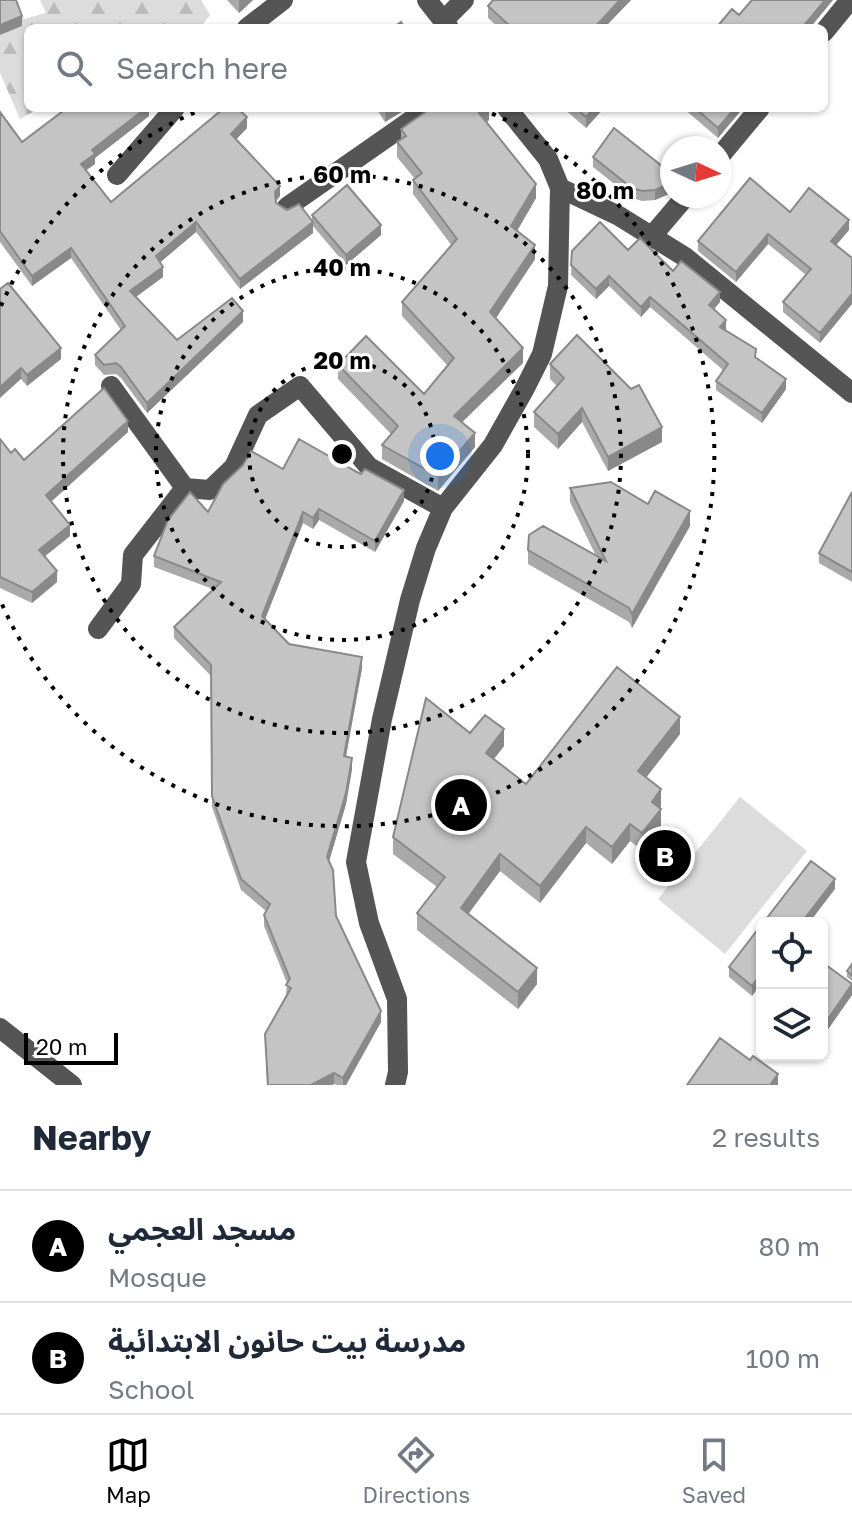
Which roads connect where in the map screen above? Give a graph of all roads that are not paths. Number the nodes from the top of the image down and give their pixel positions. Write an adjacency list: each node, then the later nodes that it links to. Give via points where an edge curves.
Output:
1 (283, 0): 5 (street)
2 (427, 0): 6 (street)
3 (464, 0): 6 (street)
4 (850, 0): 7 (street)
5 (252, 24)
6 (447, 24)
7 (828, 27)
8 (172, 112): 13 (street)
9 (423, 112): 15 (street)
10 (510, 112): 14 (street, via 548,159)
11 (757, 112): 12 (street)
12 (732, 142)
13 (117, 175)
14 (560, 188): 17 (street); 21 (street, via 558,286 542,354 493,445)
15 (287, 207)
16 (676, 208): 17 (street)
17 (652, 236): 19 (street)
18 (111, 386): 20 (street)
19 (852, 393)
20 (185, 488): 21 (street, via 210,490 234,467 258,415 300,386 369,467); 22 (street, via 133,555 131,584)
21 (443, 508): 25 (street, via 410,600 356,862 369,923 397,999)
22 (98, 629)
23 (0, 1028): 24 (street)
24 (72, 1085)
25 (395, 1085)

